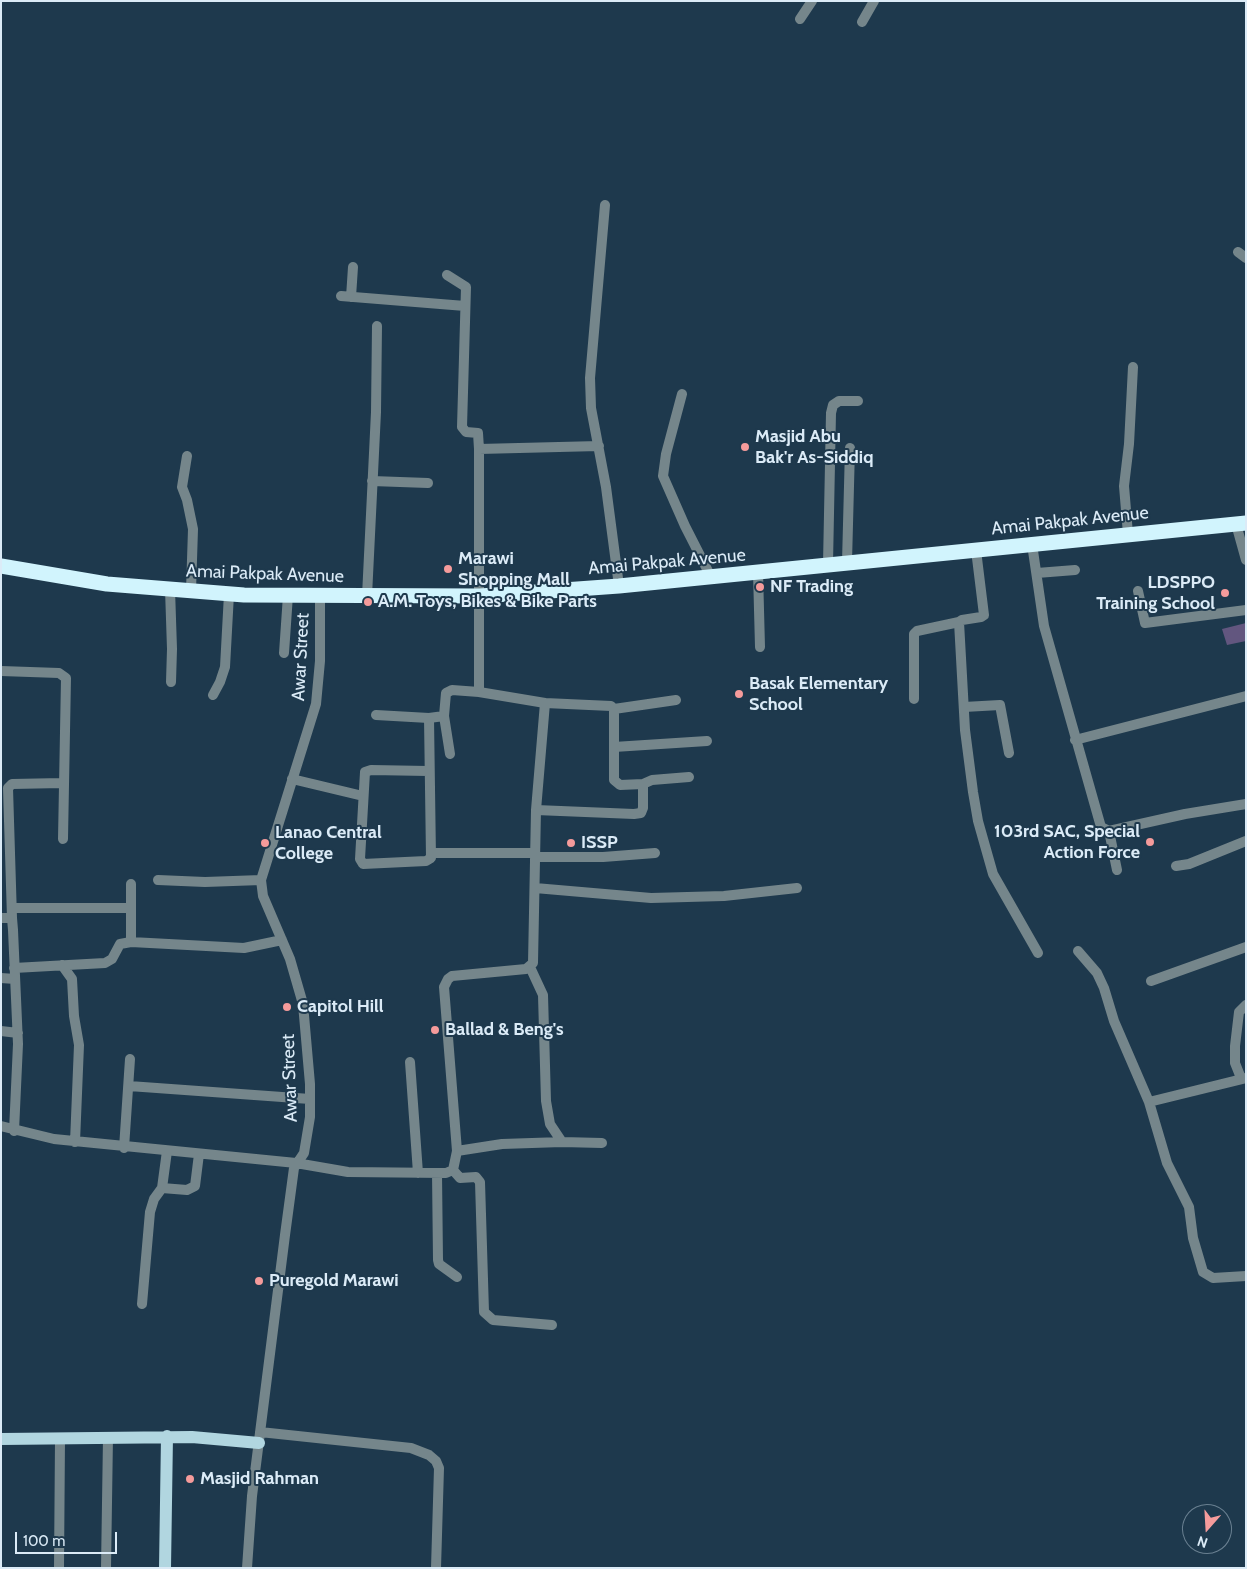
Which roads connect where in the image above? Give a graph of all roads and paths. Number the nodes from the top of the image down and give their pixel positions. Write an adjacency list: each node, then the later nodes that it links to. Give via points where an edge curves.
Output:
1 (812, 1): 3 (street)
2 (874, 1): 4 (street)
3 (800, 19)
4 (862, 22)
5 (605, 205): 13 (street, via 590,378 592,419)
6 (353, 267): 8 (street, via 346,296)
7 (448, 276): 8 (street, via 466,288)
8 (465, 306): 15 (street, via 462,427 466,432 478,433)
9 (377, 326): 17 (street)
10 (1132, 367): 20 (street, via 1124,486)
11 (682, 394): 30 (street, via 666,454 664,476)
12 (858, 401): 25 (street, via 835,402 831,413)
13 (599, 446): 15 (street); 31 (street)
14 (850, 448): 24 (street)
15 (480, 449): 39 (street)
16 (186, 456): 33 (street, via 182,488 188,500 193,529)
17 (372, 481): 18 (street); 38 (street)
18 (428, 483)
19 (1241, 524): 20 (highway, Amai Pakpak Avenue); 23 (street)
20 (1128, 534): 21 (highway, Amai Pakpak Avenue)
21 (1032, 544): 22 (highway, Amai Pakpak Avenue); 29 (street)
22 (976, 550): 24 (highway, Amai Pakpak Avenue); 41 (street, via 984,615)
23 (1246, 560)
24 (847, 562): 25 (highway, Amai Pakpak Avenue)
25 (828, 564): 28 (highway, Amai Pakpak Avenue)
26 (1, 566): 32 (highway, Amai Pakpak Avenue, via 107,584)
27 (1075, 570): 29 (street)
28 (758, 572): 30 (highway, Amai Pakpak Avenue); 42 (street)
29 (1037, 573): 57 (street, via 1044,626)
30 (711, 577): 31 (highway, Amai Pakpak Avenue)
31 (619, 586): 39 (highway, Amai Pakpak Avenue)
32 (170, 589): 33 (highway, Amai Pakpak Avenue); 45 (street)
33 (191, 591): 35 (highway, Amai Pakpak Avenue)
34 (1138, 591): 40 (street, via 1145,623)
35 (229, 594): 36 (highway, Amai Pakpak Avenue); 47 (street, via 225,667)
36 (288, 595): 37 (highway, Amai Pakpak Avenue); 43 (street)
37 (320, 596): 38 (highway, Amai Pakpak Avenue); 64 (street, Awar Street, via 319,690)
38 (367, 596): 39 (highway, Amai Pakpak Avenue)
39 (480, 596): 46 (street)
40 (1246, 610)
41 (959, 622): 49 (street, via 914,634); 52 (street)
42 (760, 647)
43 (284, 653)
44 (1, 671): 65 (street, via 59,673 66,678)
45 (171, 682)
46 (479, 692): 51 (street); 55 (street, via 448,691 444,698)
47 (213, 696)
48 (1246, 696): 57 (street)
49 (914, 699)
50 (676, 700): 53 (street)
51 (545, 703): 53 (street, via 604,704); 69 (street)
52 (964, 707): 60 (street, via 1000,705); 90 (street, via 973,792 984,846 1001,892)
53 (614, 709): 59 (street)
54 (376, 715): 56 (street)
55 (444, 716): 56 (street); 61 (street)
56 (430, 718): 62 (street)
57 (1075, 740): 70 (street, via 1098,823)
58 (707, 741): 59 (street)
59 (614, 747): 66 (street, via 615,782)
60 (1009, 753)
61 (450, 754)
62 (428, 771): 67 (street, via 368,770 364,774); 73 (street)
63 (688, 778): 66 (street, via 652,780)
64 (292, 779): 67 (street); 80 (street, Awar Street)
65 (62, 782): 71 (street); 78 (street, via 12,784 8,788)
66 (643, 784): 69 (street, via 644,808 641,812)
67 (363, 796): 73 (street, via 360,858 363,864 426,861)
68 (1246, 804): 70 (street)
69 (536, 810): 75 (street)
70 (1109, 831): 77 (street)
71 (63, 839)
72 (1246, 841): 76 (street)
73 (432, 853): 75 (street)
74 (655, 854): 75 (street, via 603,857)
75 (535, 855): 82 (street)
76 (1176, 866)
77 (1117, 870)
78 (6, 879): 85 (street)
79 (158, 880): 80 (street)
80 (261, 880): 86 (street, Awar Street, via 263,896)
81 (131, 884): 84 (street)
82 (535, 888): 83 (street, via 650,898 724,896); 92 (street, via 535,958)
83 (798, 888)
84 (131, 908): 85 (street); 87 (street)
85 (8, 915): 93 (street)
86 (282, 940): 87 (street, via 244,948); 104 (street, Awar Street, via 302,1004)
87 (131, 942): 91 (street, via 118,946 112,959 105,963)
88 (1246, 947): 96 (street)
89 (1078, 951): 105 (street, via 1104,988 1114,1021)
90 (1038, 953)
91 (62, 966): 93 (street); 108 (street, via 72,979 79,1045)
92 (530, 967): 109 (street, via 543,995 546,1101 550,1124); 112 (street, via 452,976 445,982)
93 (14, 968): 95 (street)
94 (1, 978): 95 (street)
95 (15, 979): 99 (street)
96 (1151, 981)
97 (1246, 1005): 102 (street, via 1239,1012 1234,1046 1235,1063)
98 (1, 1031): 99 (street)
99 (18, 1033): 107 (street)
100 (130, 1059): 103 (street)
101 (410, 1062): 117 (street)
102 (1244, 1078): 105 (street)
103 (129, 1086): 104 (street); 111 (street)
104 (310, 1099): 115 (street, Awar Street, via 306,1146)
105 (1149, 1102): 120 (street, via 1167,1163 1189,1207 1195,1247 1203,1272 1213,1278)
106 (1, 1126): 107 (street)
107 (14, 1131): 108 (street)
108 (75, 1142): 111 (street)
109 (562, 1142): 110 (street); 112 (street, via 502,1144)
110 (602, 1143)
111 (124, 1148): 113 (street)
112 (457, 1151): 116 (street)
113 (167, 1152): 114 (street); 119 (street)
114 (199, 1154): 115 (street); 119 (street, via 195,1186 187,1190)
115 (296, 1163): 117 (street, via 348,1172); 126 (street, Awar Street)
116 (453, 1170): 118 (street); 123 (street, via 460,1178 476,1177 480,1182 484,1312 493,1320)
117 (418, 1173): 118 (street)
118 (437, 1173): 121 (street, via 438,1260)
119 (162, 1188): 122 (street, via 150,1212)
120 (1246, 1276)
121 (456, 1277)
122 (142, 1304)
123 (552, 1325)
124 (167, 1436): 125 (main road); 126 (main road); 131 (main road)
125 (108, 1437): 128 (main road); 130 (street)
126 (259, 1438): 132 (street, Awar Street); 133 (street, via 411,1448 429,1455 439,1468)
127 (1, 1439): 128 (main road)
128 (60, 1439): 129 (street)
129 (59, 1568)
130 (106, 1568)
131 (165, 1568)
132 (247, 1568)
133 (436, 1568)

